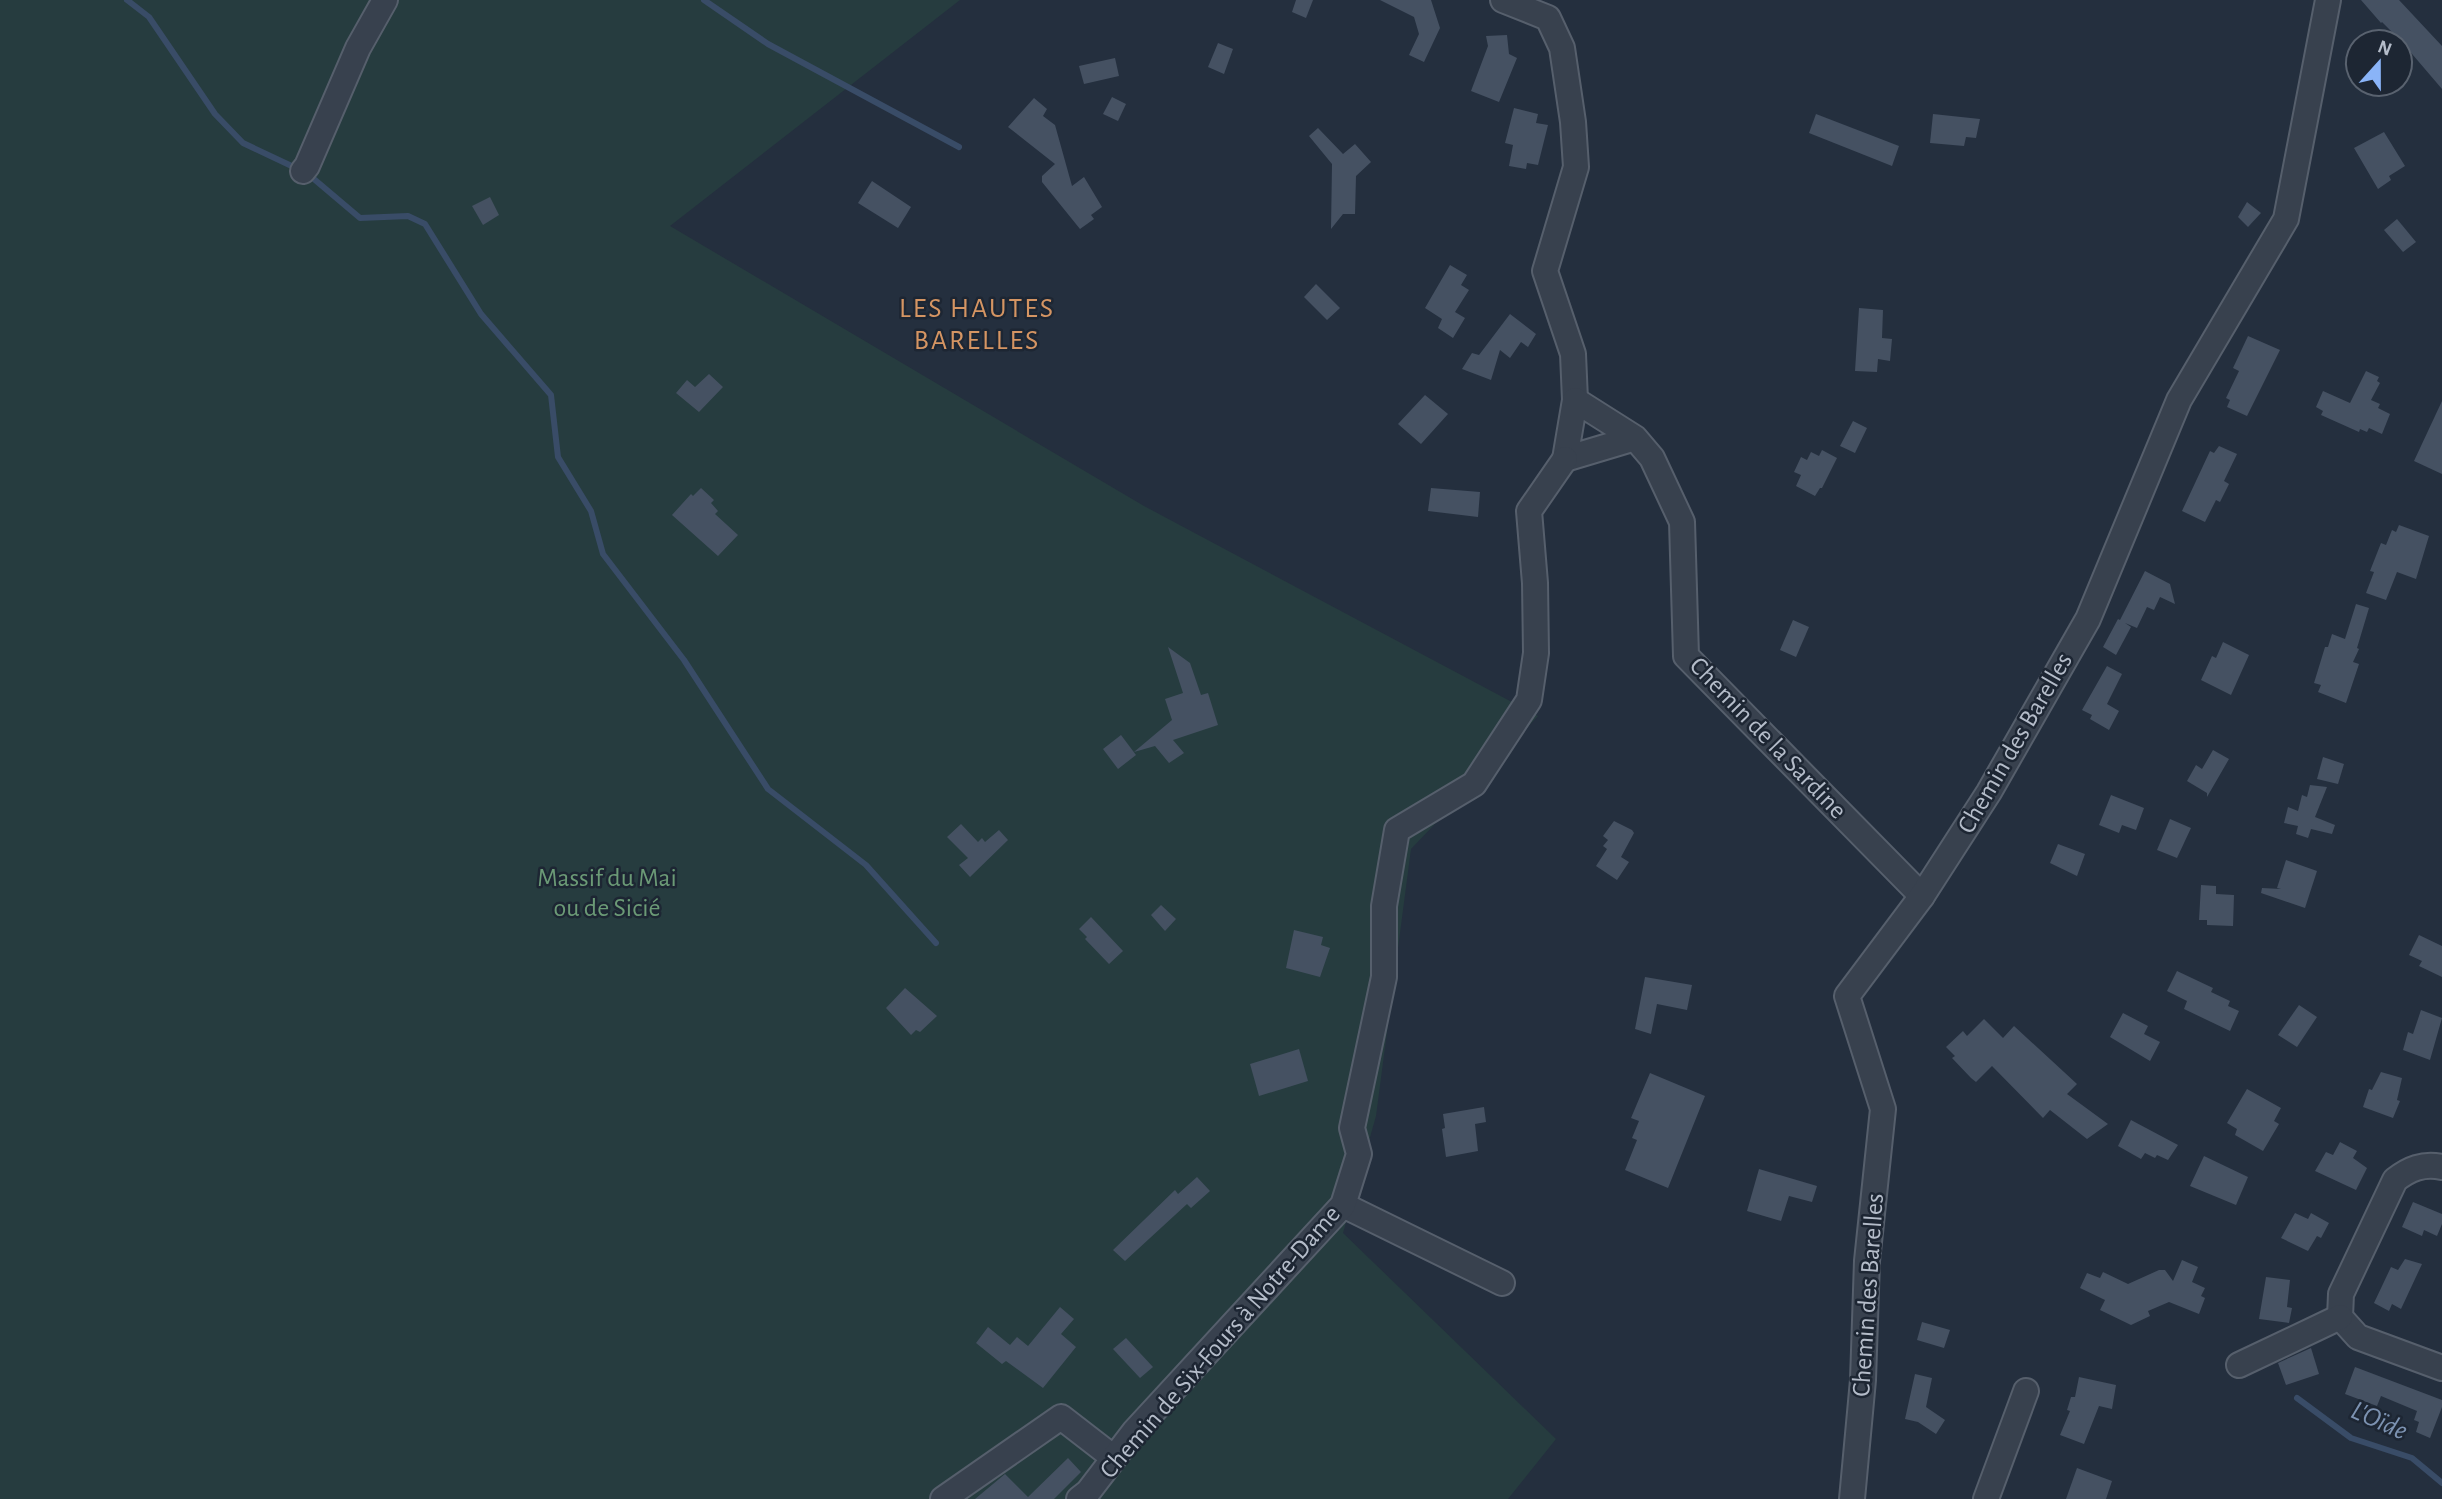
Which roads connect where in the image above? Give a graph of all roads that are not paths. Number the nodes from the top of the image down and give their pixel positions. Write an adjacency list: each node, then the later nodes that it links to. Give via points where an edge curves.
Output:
1 (385, 0): 4 (street, via 358,48)
2 (1503, 0): 5 (street, via 1548,18 1562,48 1576,167 1545,271 1573,354)
3 (2328, 0): 8 (street, Chemin des Barelles, via 2286,219 2179,400 2088,619 1989,792)
4 (303, 172)
5 (1575, 400): 6 (street); 7 (street)
6 (1635, 438): 7 (street); 8 (street, Chemin de la Sardine, via 1652,458 1682,522 1686,656)
7 (1565, 459): 10 (street, Chemin de Six-Fours à Notre-Dame, via 1529,511 1536,653 1529,700 1474,784 1397,830 1384,906 1384,977 1352,1128 1359,1154)
8 (1922, 896): 19 (street, Chemin des Barelles, via 1847,996 1883,1109 1867,1261)
9 (2442, 1167): 12 (street, via 2410,1169 2395,1180 2341,1294)
10 (1343, 1205): 11 (street); 16 (street, Chemin de Six-Fours à Notre-Dame)
11 (1502, 1283)
12 (2340, 1317): 13 (street); 14 (street, via 2358,1337)
13 (2239, 1365)
14 (2442, 1368)
15 (2026, 1391): 20 (street)
16 (1114, 1458): 17 (street, via 1061,1417); 18 (street, Chemin de Six-Fours à Notre-Dame)
17 (943, 1499)
18 (1079, 1499)
19 (1852, 1499)
20 (1986, 1499)

